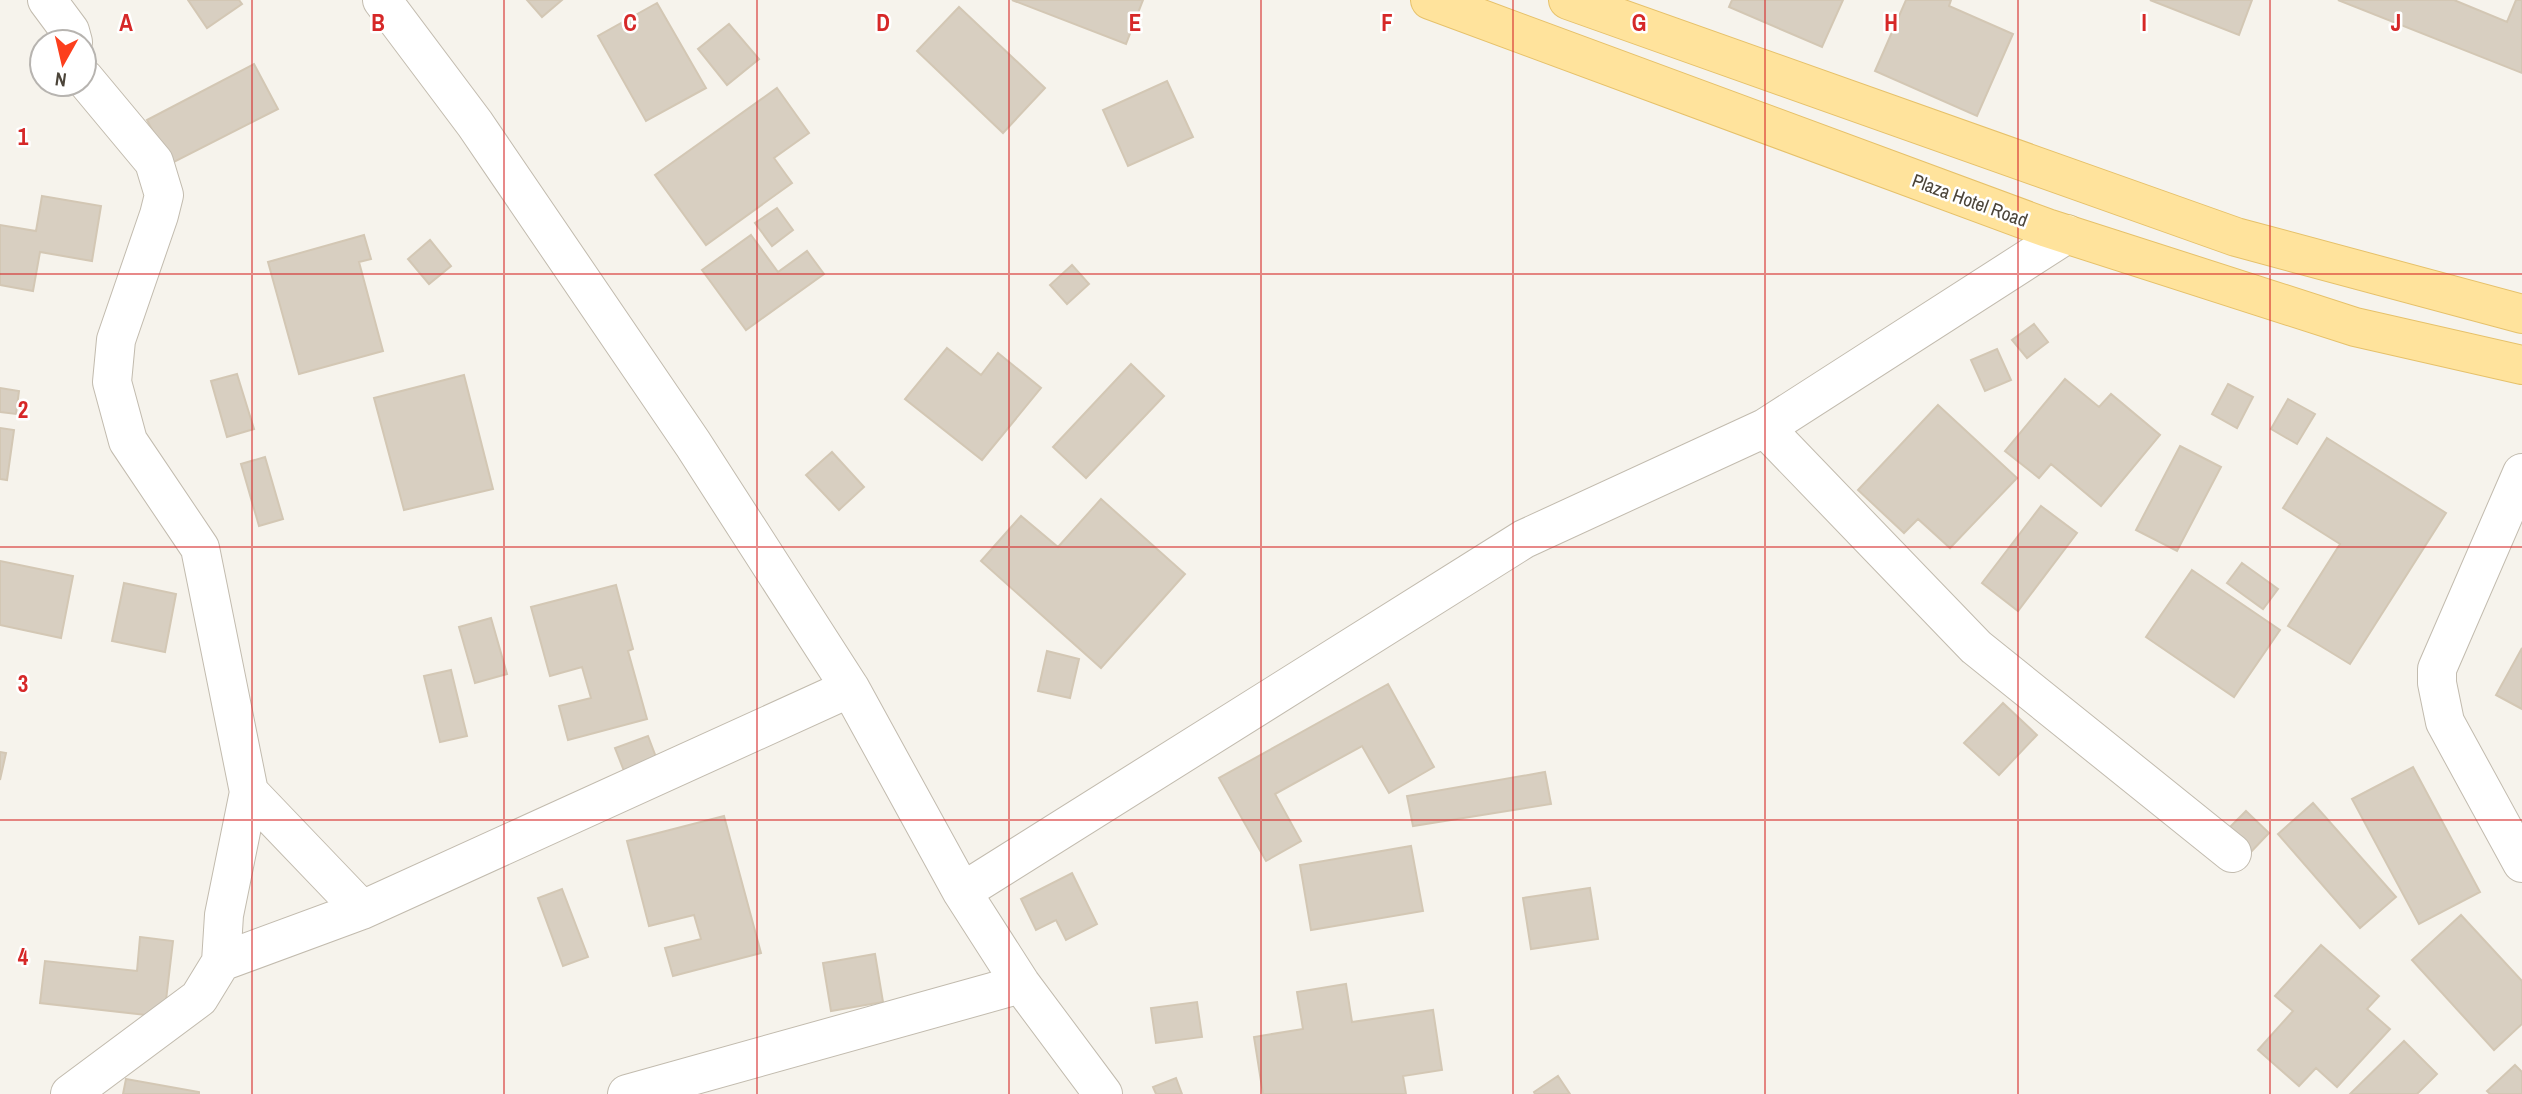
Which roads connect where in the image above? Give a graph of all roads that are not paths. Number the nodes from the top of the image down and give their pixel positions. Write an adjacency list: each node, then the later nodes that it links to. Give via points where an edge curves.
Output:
1 (47, 0): 5 (street)
2 (382, 0): 12 (street, via 522,192 693,444)
3 (1430, 0): 7 (main road, Plaza Hotel Road)
4 (1567, 0): 8 (main road, via 2236,237)
5 (68, 28)
6 (98, 95): 13 (street, via 154,162 164,195 116,340 112,382 128,441 200,548)
7 (2067, 234): 9 (main road, Plaza Hotel Road, via 2355,327); 10 (street)
8 (2522, 314)
9 (2522, 365)
10 (1765, 428): 14 (street, via 1976,647); 16 (street, via 1524,539)
11 (2522, 473): 15 (street, via 2437,669 2437,684 2445,722)
12 (850, 688): 16 (street); 17 (street)
13 (249, 792): 17 (street); 18 (street, via 223,915)
14 (2232, 853)
15 (2522, 863)
16 (962, 892): 19 (street)
17 (362, 910): 18 (street)
18 (222, 962): 20 (street, via 199,998)
19 (1021, 984): 21 (street); 22 (street)
20 (70, 1094)
21 (627, 1094)
22 (1103, 1094)

